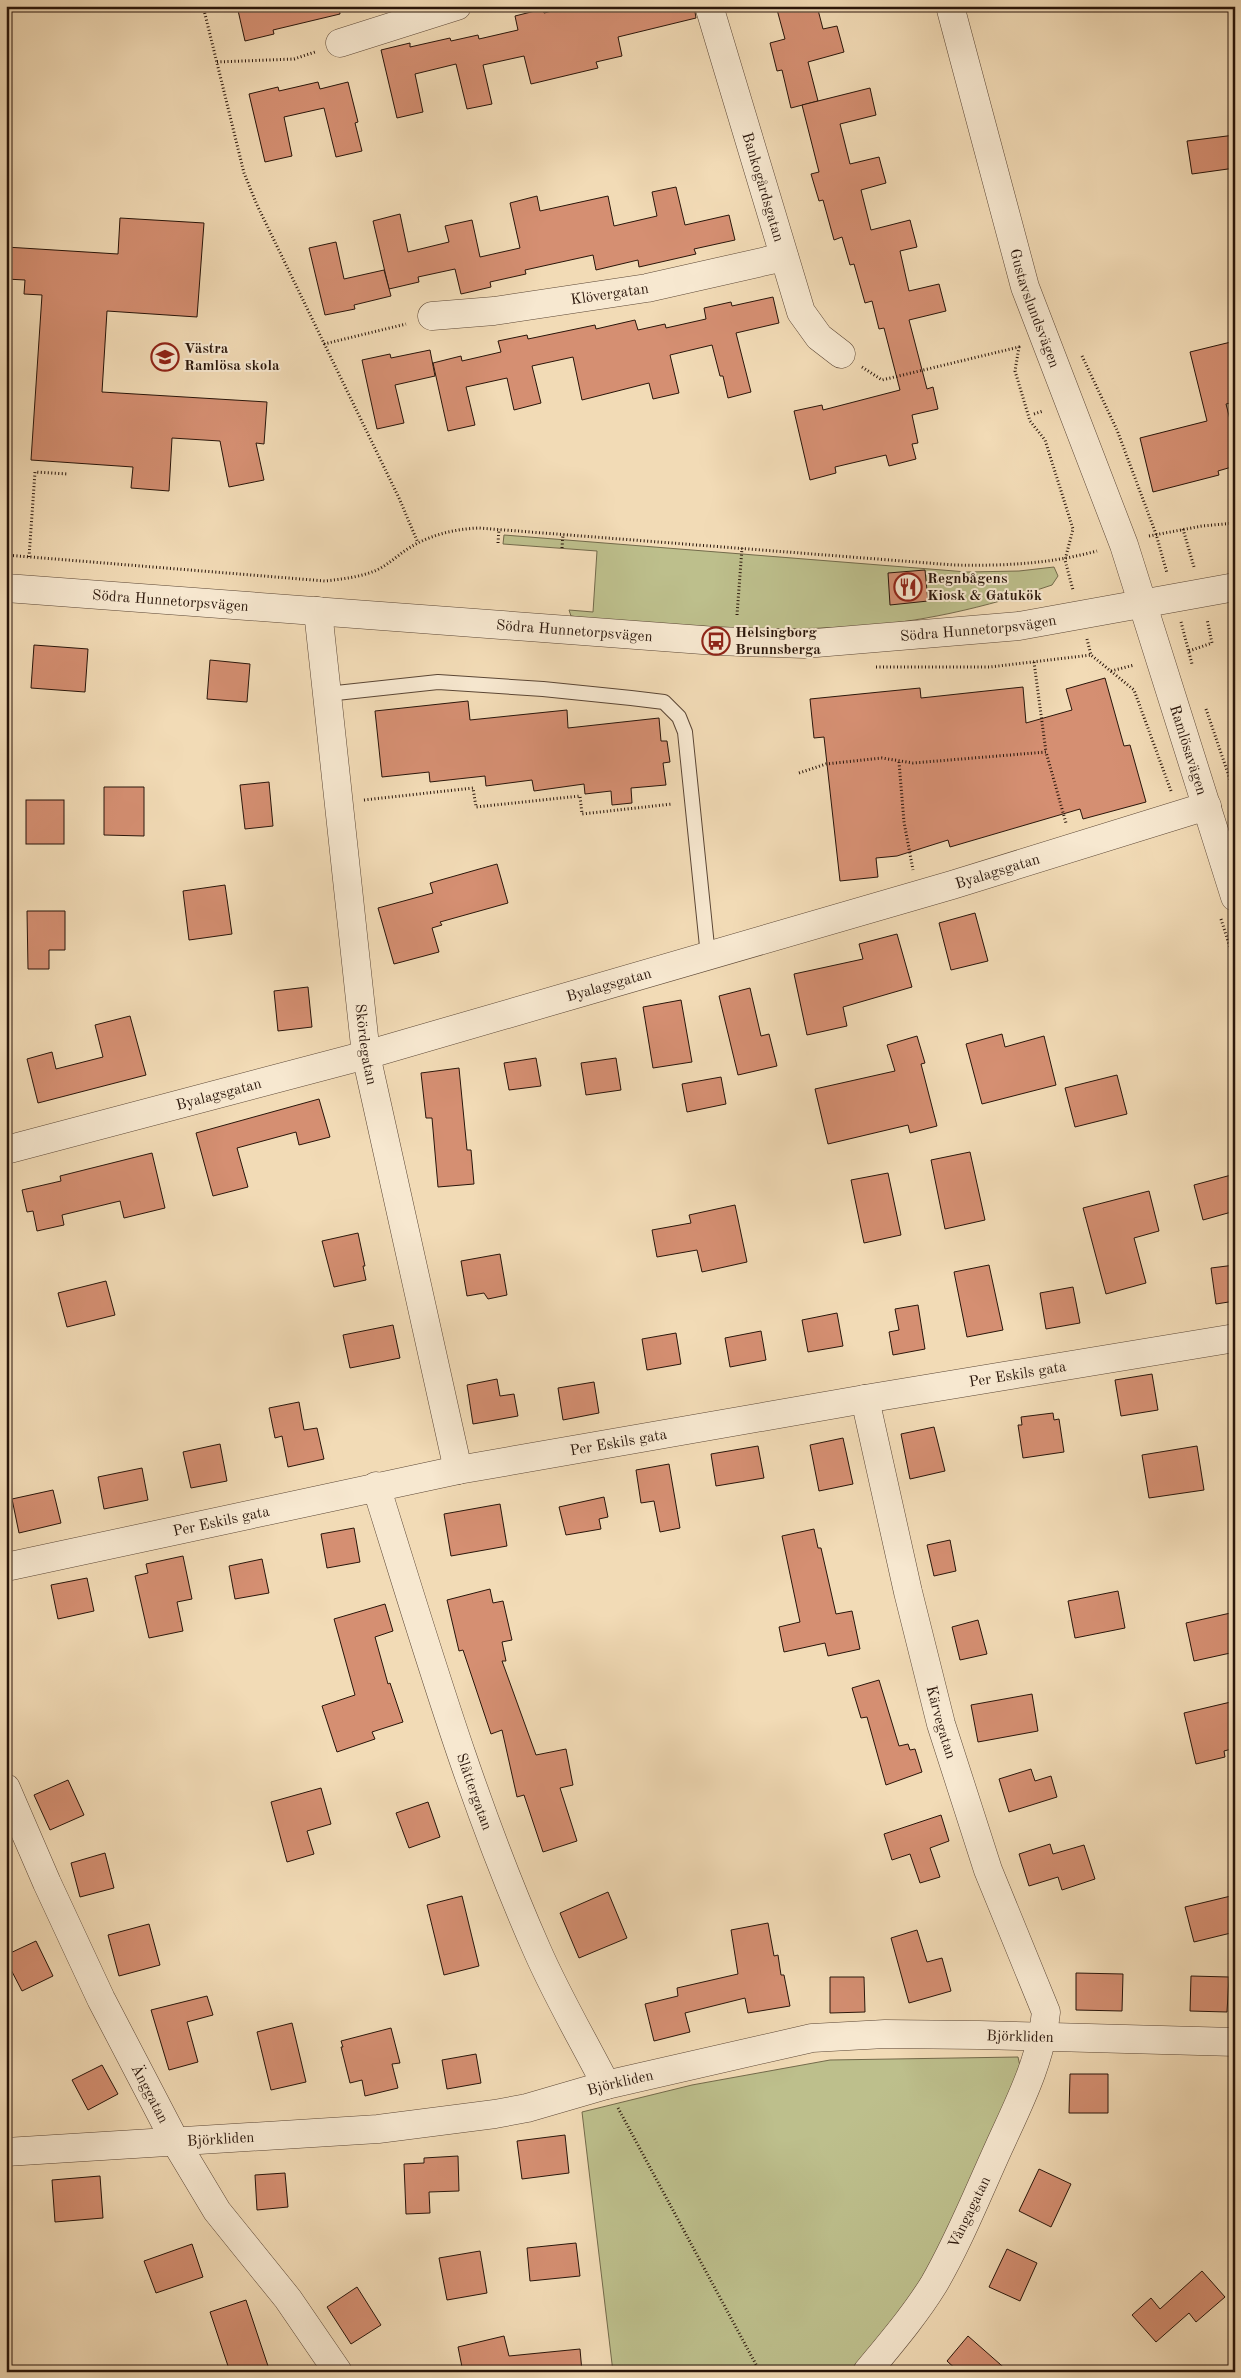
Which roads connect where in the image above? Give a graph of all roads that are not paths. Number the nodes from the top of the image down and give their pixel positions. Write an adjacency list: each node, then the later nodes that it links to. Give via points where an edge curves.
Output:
1 (457, 6): 4 (street)
2 (709, 6): 5 (street, Bankogårdsgatan)
3 (950, 6): 10 (street, Gustavslundsvägen, via 1025,287 1124,545)
4 (340, 43)
5 (784, 257): 6 (street, Klövergatan, via 647,288 494,311); 7 (street, Bankogårdsgatan, via 801,312 819,337)
6 (432, 316)
7 (841, 354)
8 (1235, 587): 10 (street, Södra Hunnetorpsvägen)
9 (6, 588): 11 (street, Södra Hunnetorpsvägen)
10 (1142, 603): 11 (street, Södra Hunnetorpsvägen, via 1018,626 804,644 716,641); 13 (street, Ramlösavägen)
11 (318, 611): 12 (street, Skördegatan)
12 (328, 694): 15 (lane, via 438,682 664,702 679,716 685,732); 16 (street, Skördegatan)
13 (1196, 809): 14 (street, Ramlösavägen); 15 (street, Byalagsgatan)
14 (1227, 906)
15 (708, 956): 16 (street, Byalagsgatan)
16 (366, 1056): 17 (street, Byalagsgatan); 20 (street, Skördegatan)
17 (6, 1150)
18 (1235, 1338): 19 (street, Per Eskils gata)
19 (865, 1399): 20 (street, Per Eskils gata); 24 (street, Kärvegatan, via 941,1724 988,1870 1046,2012)
20 (458, 1470): 21 (street, Per Eskils gata)
21 (376, 1486): 22 (street, Per Eskils gata); 26 (street, Slåttergatan, via 448,1715 495,1845 537,1951)
22 (6, 1567)
23 (6, 1788): 27 (street, Änggatan, via 96,1990)
24 (1043, 2036): 25 (street, Björkliden); 26 (street, Björkliden, via 885,2034 812,2038); 30 (street, Vångagatan, via 1031,2077 933,2285)
25 (1235, 2042)
26 (606, 2085): 27 (street, Björkliden, via 527,2108 486,2116 378,2129)
27 (175, 2141): 28 (street, Björkliden); 29 (street, Änggatan, via 217,2211 288,2299)
28 (6, 2152)
29 (338, 2372)
30 (867, 2372)

